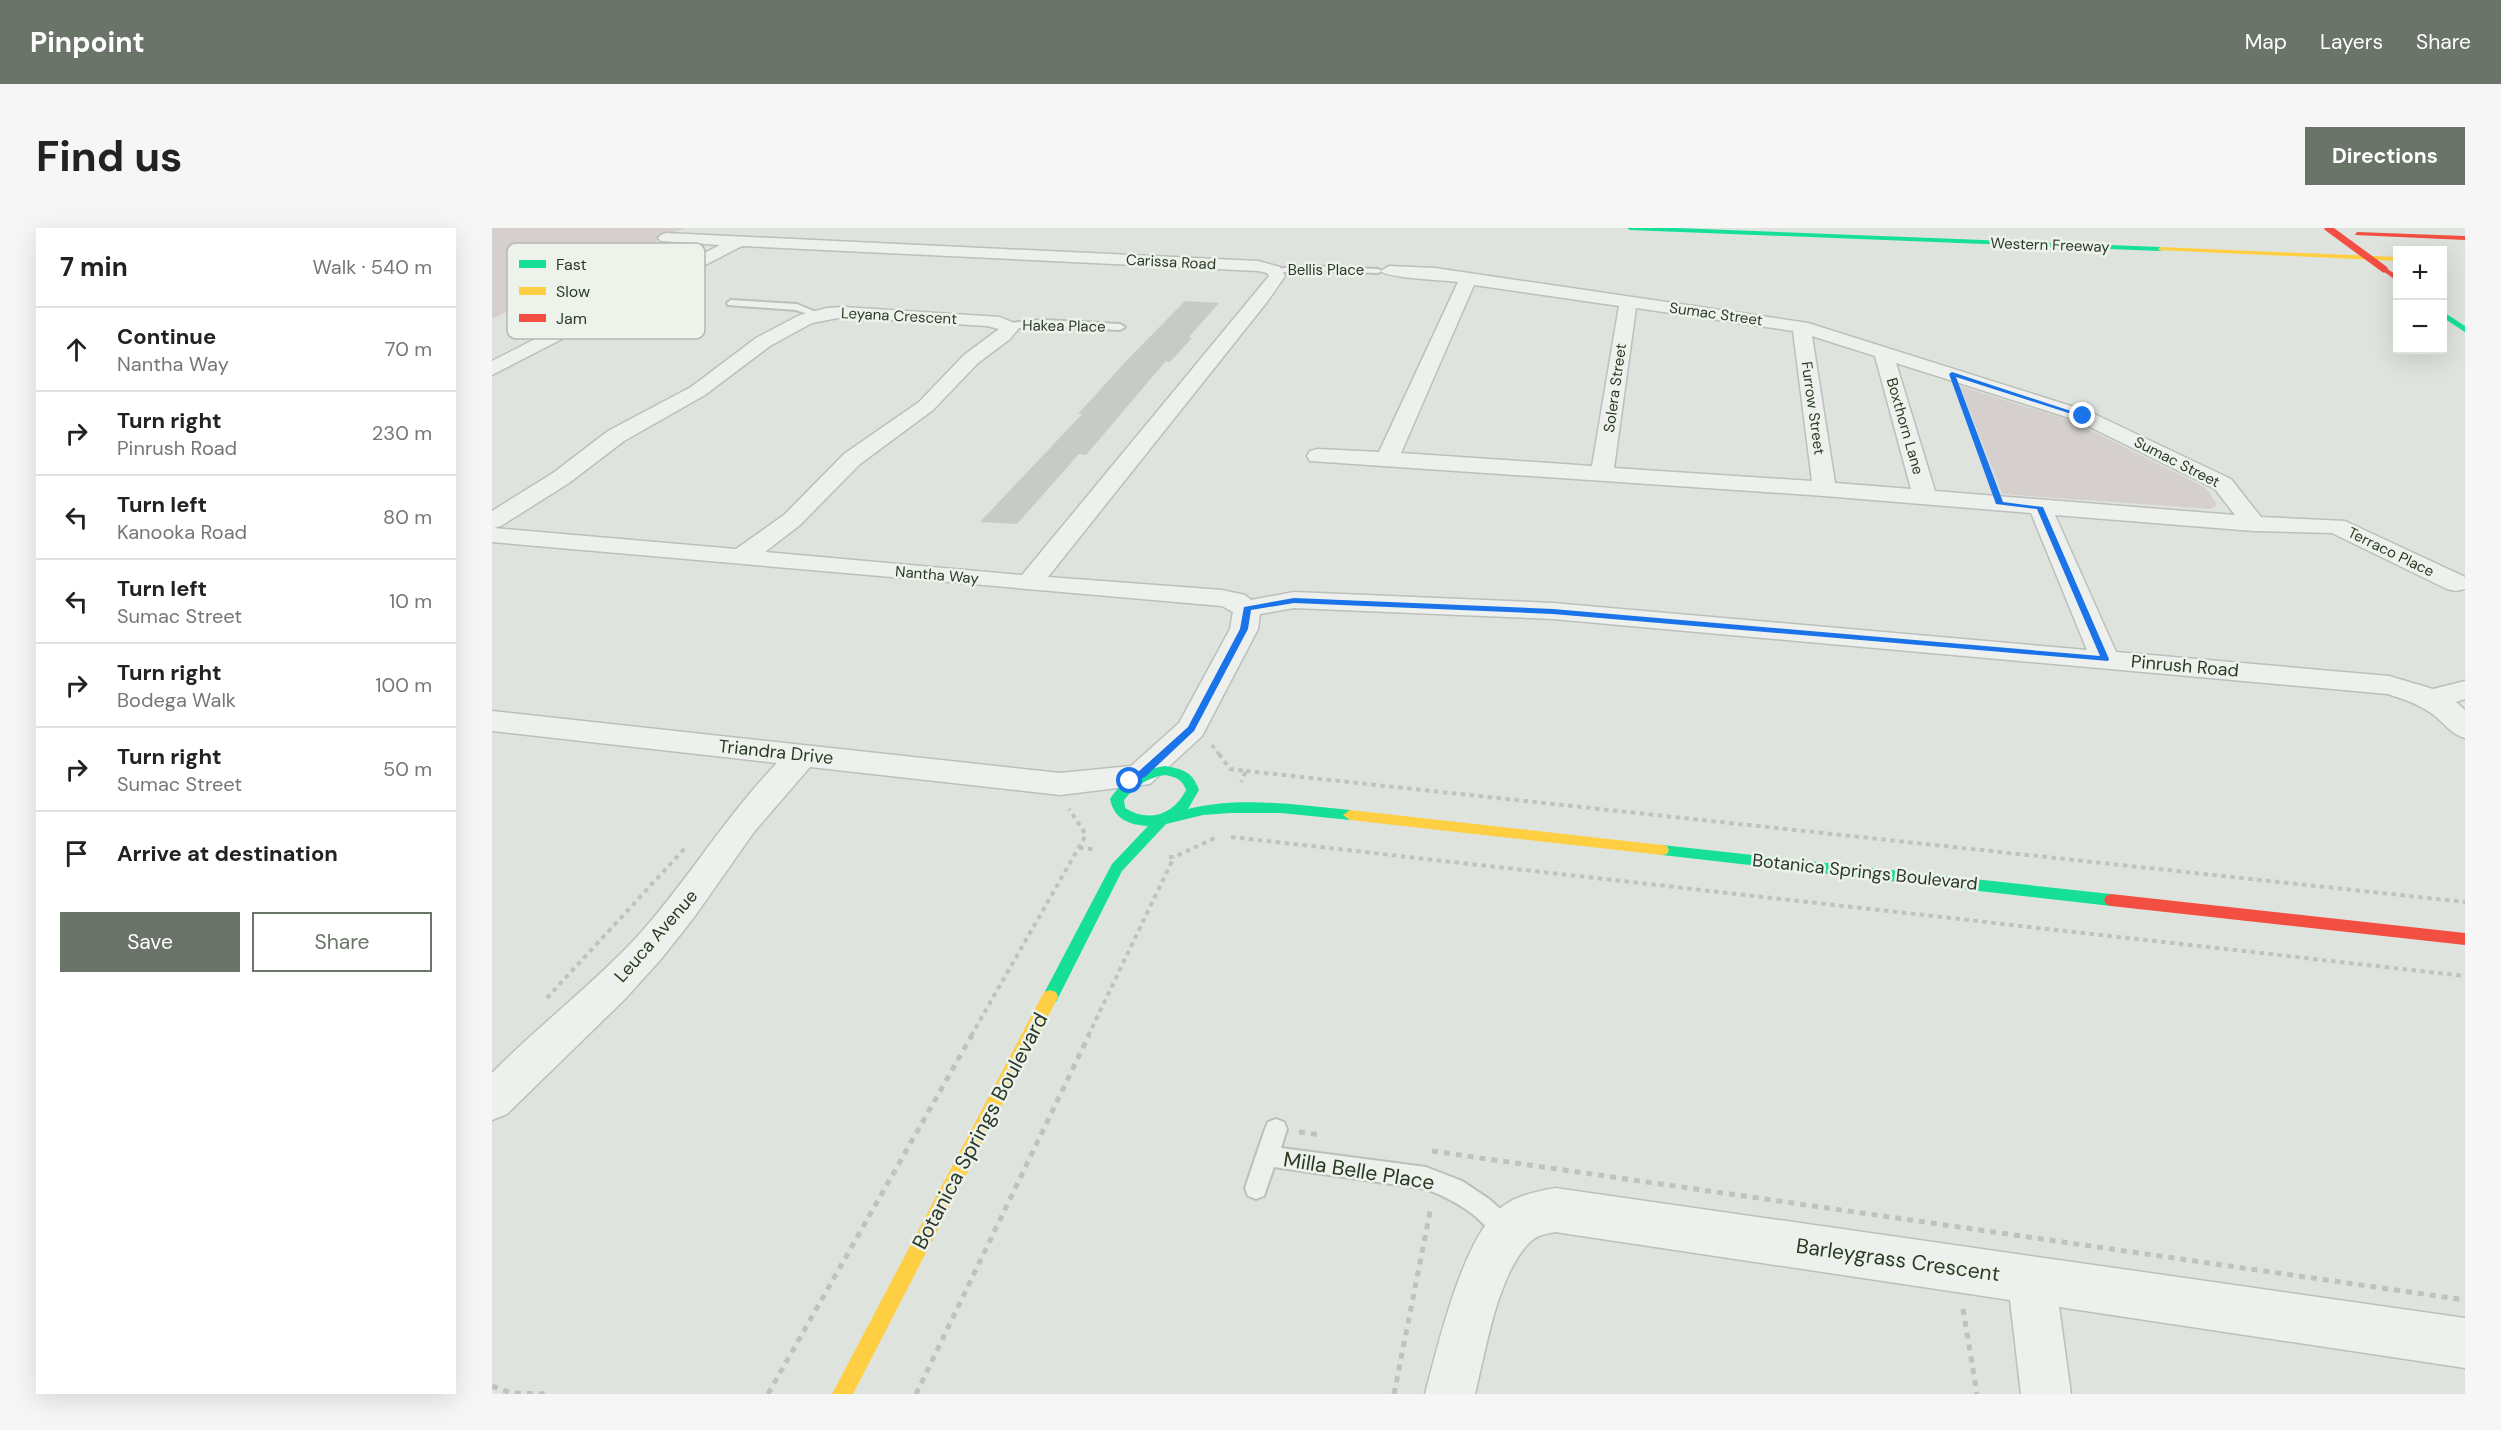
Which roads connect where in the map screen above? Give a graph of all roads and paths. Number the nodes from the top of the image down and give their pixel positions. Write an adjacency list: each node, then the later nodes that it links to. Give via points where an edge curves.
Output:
1 (1630, 228): 7 (main road, Western Freeway)
2 (2328, 228): 11 (main road, bridge)
3 (2310, 232): 5 (main road)
4 (666, 238): 6 (street, Carissa Road)
5 (2465, 238)
6 (740, 242): 8 (street); 9 (street, Carissa Road, via 1258,266)
7 (2393, 259)
8 (705, 260)
9 (1275, 271): 10 (lane, Bellis Place); 36 (street, via 1277,276 1261,298)
10 (1383, 271): 12 (street, Sumac Street)
11 (2393, 277)
12 (1468, 279): 13 (street, Sumac Street); 26 (street)
13 (1628, 302): 19 (street, Sumac Street); 27 (street, Solera Street)
14 (731, 303): 15 (lane, via 797,307)
15 (819, 315): 17 (street, Leyana Crescent, via 857,312 1000,322); 32 (street, Leyana Crescent, via 763,342 717,379 623,432 561,478)
16 (2447, 317): 20 (main road)
17 (1009, 326): 18 (lane, Hakea Place, via 1042,322); 35 (street, via 1009,331 972,359 926,406 852,459 792,520)
18 (1120, 327)
19 (1802, 327): 22 (street, Sumac Street); 28 (street, Furrow Street)
20 (2465, 330)
21 (551, 339): 23 (street)
22 (1884, 353): 24 (street, Sumac Street); 29 (street, Boxthorn Lane)
23 (492, 369)
24 (1952, 374): 30 (path); 33 (street, Sumac Street, via 2083,416 2223,484)
25 (1318, 456): 26 (street)
26 (1386, 459): 27 (street)
27 (1602, 474): 28 (street)
28 (1824, 489): 29 (street)
29 (1925, 498): 30 (street)
30 (2000, 504): 31 (street)
31 (2040, 507): 33 (street); 39 (street)
32 (492, 520)
33 (2254, 524): 37 (street, Terraco Place, via 2336,526)
34 (492, 535): 35 (street, Nantha Way)
35 (742, 557): 36 (street, Nantha Way)
36 (1029, 583): 38 (street, Nantha Way, via 1222,598 1236,601)
37 (2456, 583)
38 (1246, 609): 39 (street, Pinrush Road, via 1294,600 1500,608); 44 (street, via 1244,629)
39 (2105, 659): 41 (street, Pinrush Road, via 2389,685)
40 (2465, 690): 41 (street)
41 (2432, 699): 43 (street, Pinrush Road, via 2456,716)
42 (496, 724): 45 (street, Triandra Drive)
43 (2465, 728)
44 (1191, 729): 47 (street); 48 (street)
45 (803, 755): 49 (street, Triandra Drive); 63 (street, Leuca Avenue, via 734,834 683,908 648,950)
46 (1246, 771): 59 (path)
47 (1140, 775): 48 (main road, via 1167,770); 49 (street, Triandra Drive); 53 (main road, Botanica Springs Boulevard, via 1122,789 1118,798)
48 (1193, 781): 52 (main road, via 1191,800)
49 (1060, 784): 53 (street, Triandra Drive, via 1097,796)
50 (1226, 793): 51 (main road, Botanica Springs Boulevard)
51 (1264, 806): 52 (main road, Botanica Springs Boulevard, via 1203,810); 60 (main road, Botanica Springs Boulevard)
52 (1167, 818): 53 (main road, via 1132,819); 58 (main road, Botanica Springs Boulevard)
53 (1121, 824): 58 (main road, Botanica Springs Boulevard)
54 (1219, 836): 61 (path)
55 (694, 839): 62 (path)
56 (1079, 848): 77 (path)
57 (1174, 857): 79 (path)
58 (1117, 868): 78 (main road, Botanica Springs Boulevard)
59 (2465, 902)
60 (2465, 939)
61 (2465, 976)
62 (540, 1005)
63 (492, 1101)
64 (1276, 1129): 65 (path); 68 (lane, Milla Belle Place)
65 (1323, 1136)
66 (1430, 1151): 67 (path)
67 (1441, 1153): 69 (path); 73 (path)
68 (1267, 1156): 69 (lane, Milla Belle Place); 70 (lane, Milla Belle Place)
69 (1436, 1182): 71 (lane, Milla Belle Place, via 1463,1195); 80 (path)
70 (1256, 1188)
71 (1509, 1232): 72 (street, Barleygrass Crescent, via 1527,1216 1555,1210); 81 (street, Barleygrass Crescent, via 1488,1266)
72 (2031, 1280): 74 (street, Barleygrass Crescent); 82 (street)
73 (2465, 1300)
74 (2465, 1343)
75 (492, 1386): 76 (path, via 511,1393)
76 (550, 1394)
77 (768, 1394)
78 (842, 1394)
79 (916, 1394)
80 (1394, 1394)
81 (1450, 1394)
82 (2046, 1394)

